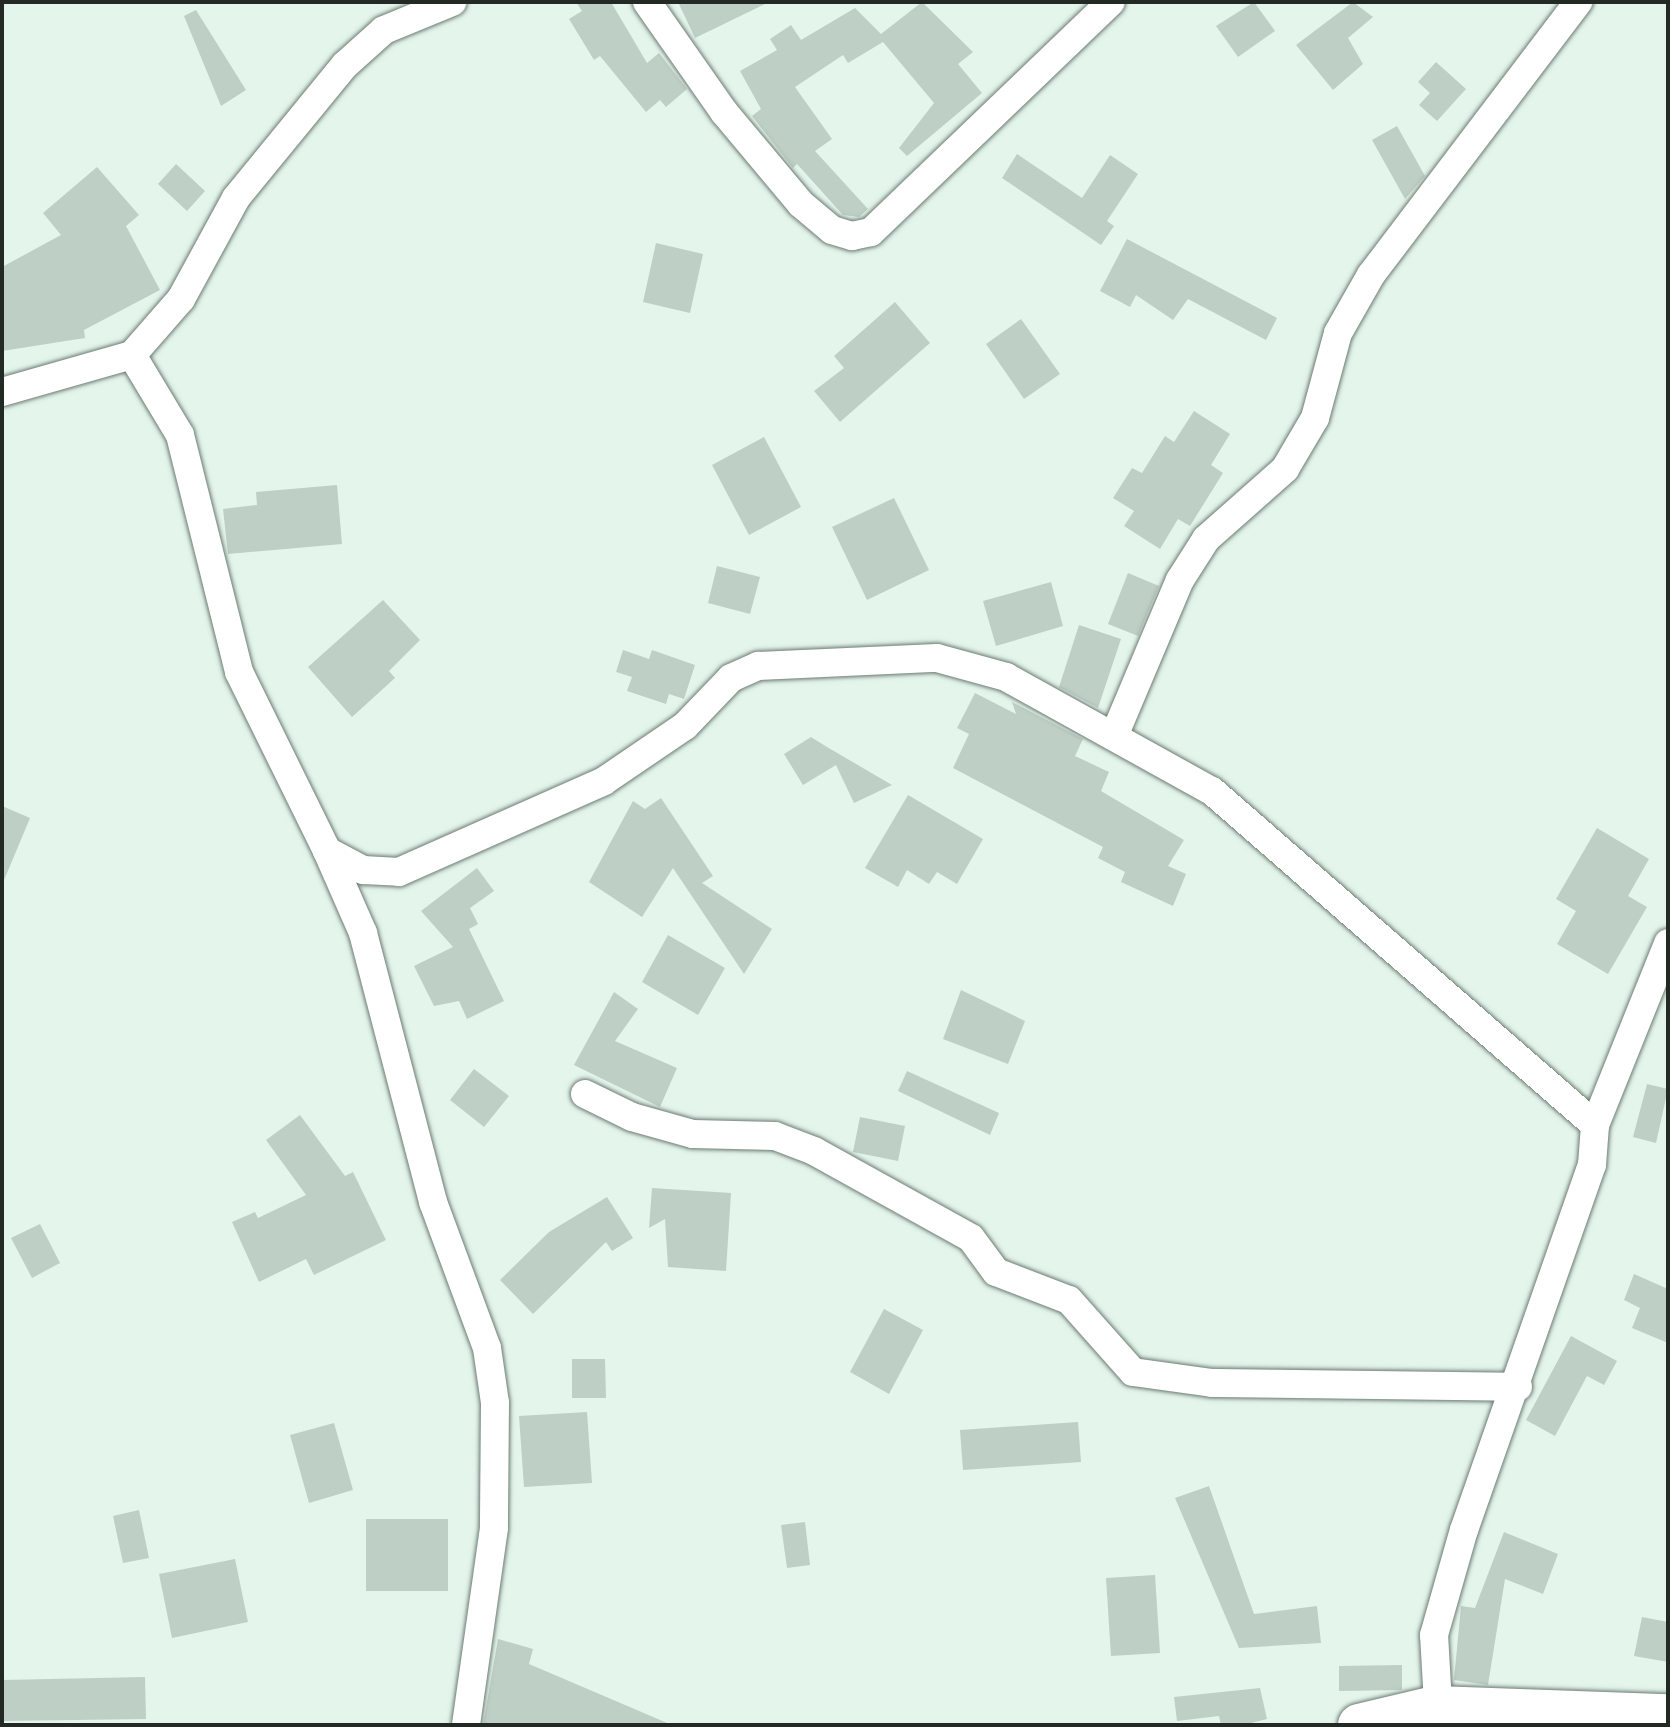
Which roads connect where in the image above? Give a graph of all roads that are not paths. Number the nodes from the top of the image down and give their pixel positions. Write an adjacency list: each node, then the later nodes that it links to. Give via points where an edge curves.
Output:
1 (452, 2): 5 (street, via 384,30 345,65 236,198 181,299)
2 (1111, 2): 4 (street, via 871,232 852,236 832,230 801,204 724,112)
3 (1578, 2): 7 (street, via 1371,275 1338,333 1315,418 1285,469 1197,552)
4 (646, 3)
5 (132, 355): 6 (street); 8 (street, via 180,435 239,672)
6 (2, 392)
7 (1114, 736): 8 (street, via 1006,677 937,658 758,666 731,678 647,755 477,841 399,872 363,870); 11 (street, via 1212,791)
8 (327, 851): 15 (street, via 381,987 433,1202 487,1348 495,1403 494,1528)
9 (1668, 943): 11 (street)
10 (585, 1094): 12 (street, via 632,1117 693,1134 775,1136 814,1151 971,1238 996,1272 1069,1300 1133,1372 1212,1383)
11 (1595, 1125): 12 (street, via 1592,1165)
12 (1518, 1387): 14 (street, via 1464,1530 1434,1635)
13 (1668, 1715): 14 (street)
14 (1438, 1716): 16 (street)
15 (466, 1725)
16 (1359, 1725)

